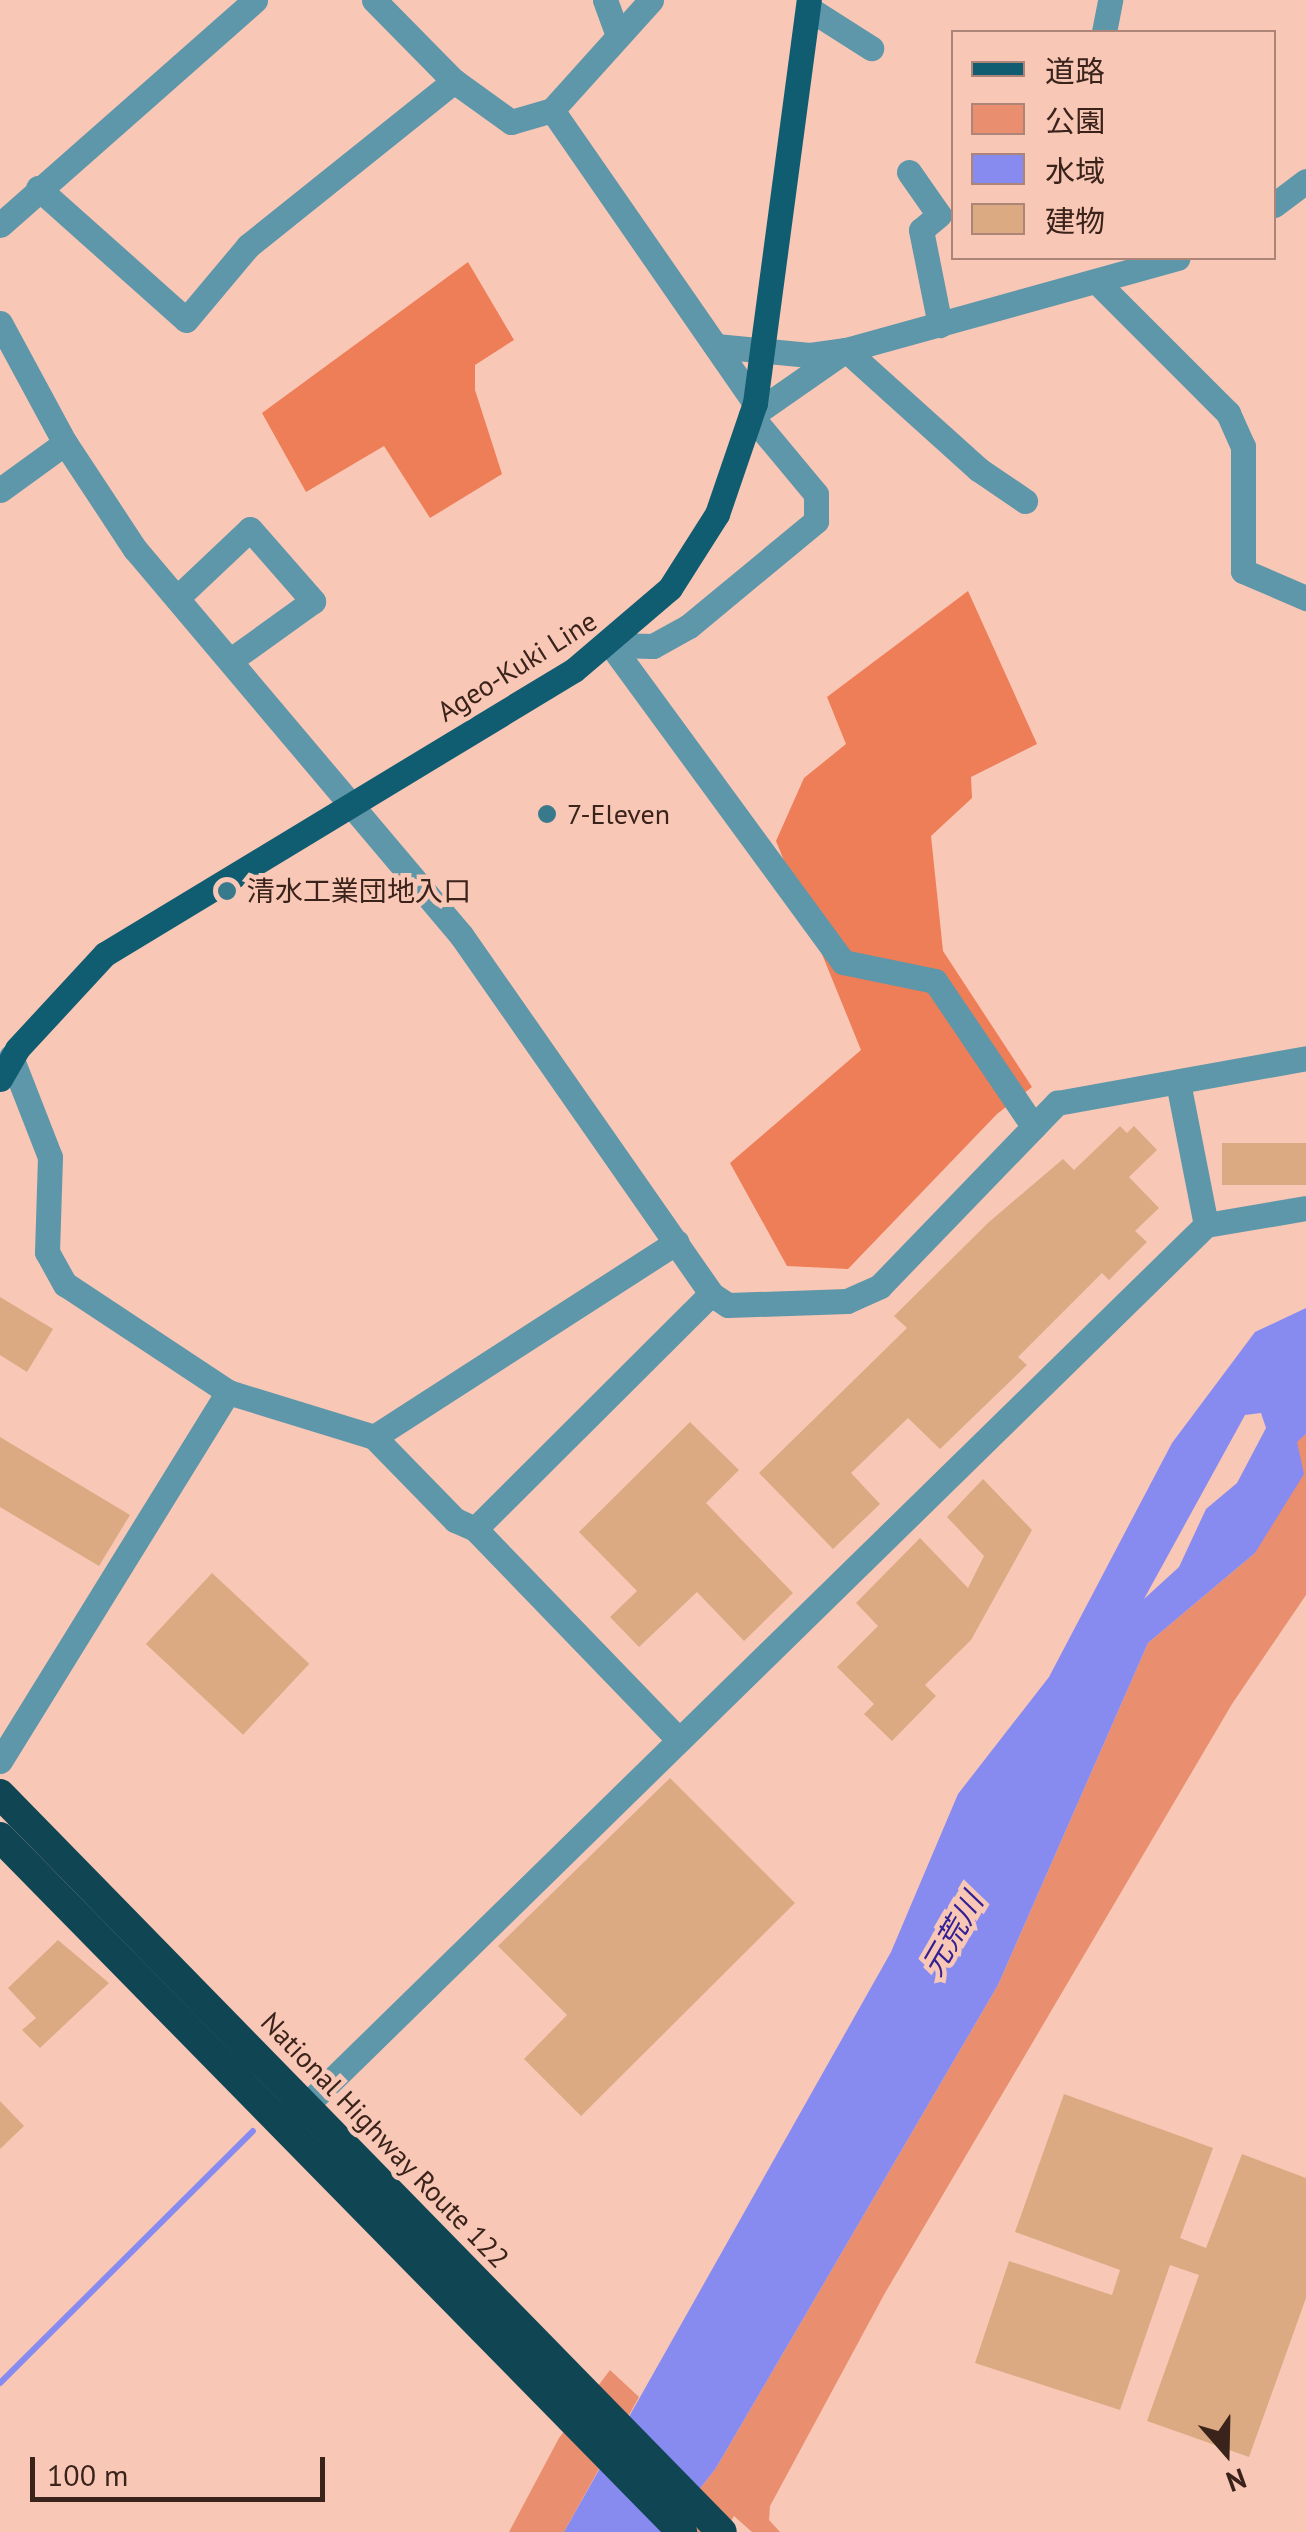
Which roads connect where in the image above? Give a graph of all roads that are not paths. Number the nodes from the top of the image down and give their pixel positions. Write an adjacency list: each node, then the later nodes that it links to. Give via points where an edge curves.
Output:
1 (256, 0): 14 (street, via 136,111)
2 (374, 0): 10 (street)
3 (605, 0): 8 (street)
4 (652, 0): 8 (street)
5 (1110, 0): 7 (street)
6 (809, 4): 9 (street); 22 (main road, Ageo-Kuki Line)
7 (1104, 30)
8 (618, 34): 11 (street)
9 (872, 48)
10 (454, 80): 11 (street, via 511,122); 14 (street, via 248,246 186,320)
11 (552, 110): 21 (street)
12 (909, 172): 20 (street, via 939,215 921,230)
13 (1306, 180): 15 (street)
14 (38, 188): 16 (street)
15 (1276, 203)
16 (0, 226)
17 (1171, 260): 18 (street)
18 (1098, 283): 20 (street); 29 (street, via 1228,413 1243,446 1243,572)
19 (0, 323): 25 (street)
20 (940, 325): 23 (street)
21 (716, 346): 22 (street); 24 (street)
22 (764, 349): 23 (street, via 810,356); 24 (main road, Ageo-Kuki Line)
23 (846, 350): 24 (street); 27 (street, via 936,434)
24 (753, 410): 30 (main road, Ageo-Kuki Line, via 732,482 695,554); 30 (street, via 816,494 816,522 689,626 652,646)
25 (65, 442): 26 (street); 28 (street, via 135,549)
26 (0, 490)
27 (1025, 501)
28 (177, 598): 31 (street); 31 (street, via 250,528 313,601)
29 (1306, 598)
30 (610, 646): 32 (main road, Ageo-Kuki Line); 36 (street, via 843,962 935,981)
31 (231, 660): 32 (street)
32 (353, 800): 33 (main road, Ageo-Kuki Line, via 104,954); 39 (street, via 530,1024)
33 (7, 1056): 41 (street, via 50,1157 47,1252 65,1284)
34 (1306, 1058): 35 (street)
35 (1178, 1082): 36 (street, via 1056,1102); 38 (street)
36 (1034, 1126): 40 (street, via 880,1286 847,1301 728,1305)
37 (1306, 1208): 38 (street)
38 (1206, 1225): 44 (street)
39 (676, 1242): 40 (street); 42 (street)
40 (710, 1294): 43 (street)
41 (228, 1392): 42 (street); 45 (street)
42 (374, 1437): 43 (street, via 455,1520)
43 (476, 1529): 44 (street)
44 (679, 1740): 48 (street)
45 (0, 1761)
46 (0, 1794): 48 (highway, National Highway Route 122)
47 (0, 1837): 49 (highway, National Highway Route 122)
48 (306, 2106): 49 (street); 50 (highway, National Highway Route 122)
49 (283, 2127): 50 (highway, National Highway Route 122)
50 (555, 2380): 51 (highway, National Highway Route 122); 52 (highway, National Highway Route 122)
51 (682, 2532)
52 (722, 2532)

